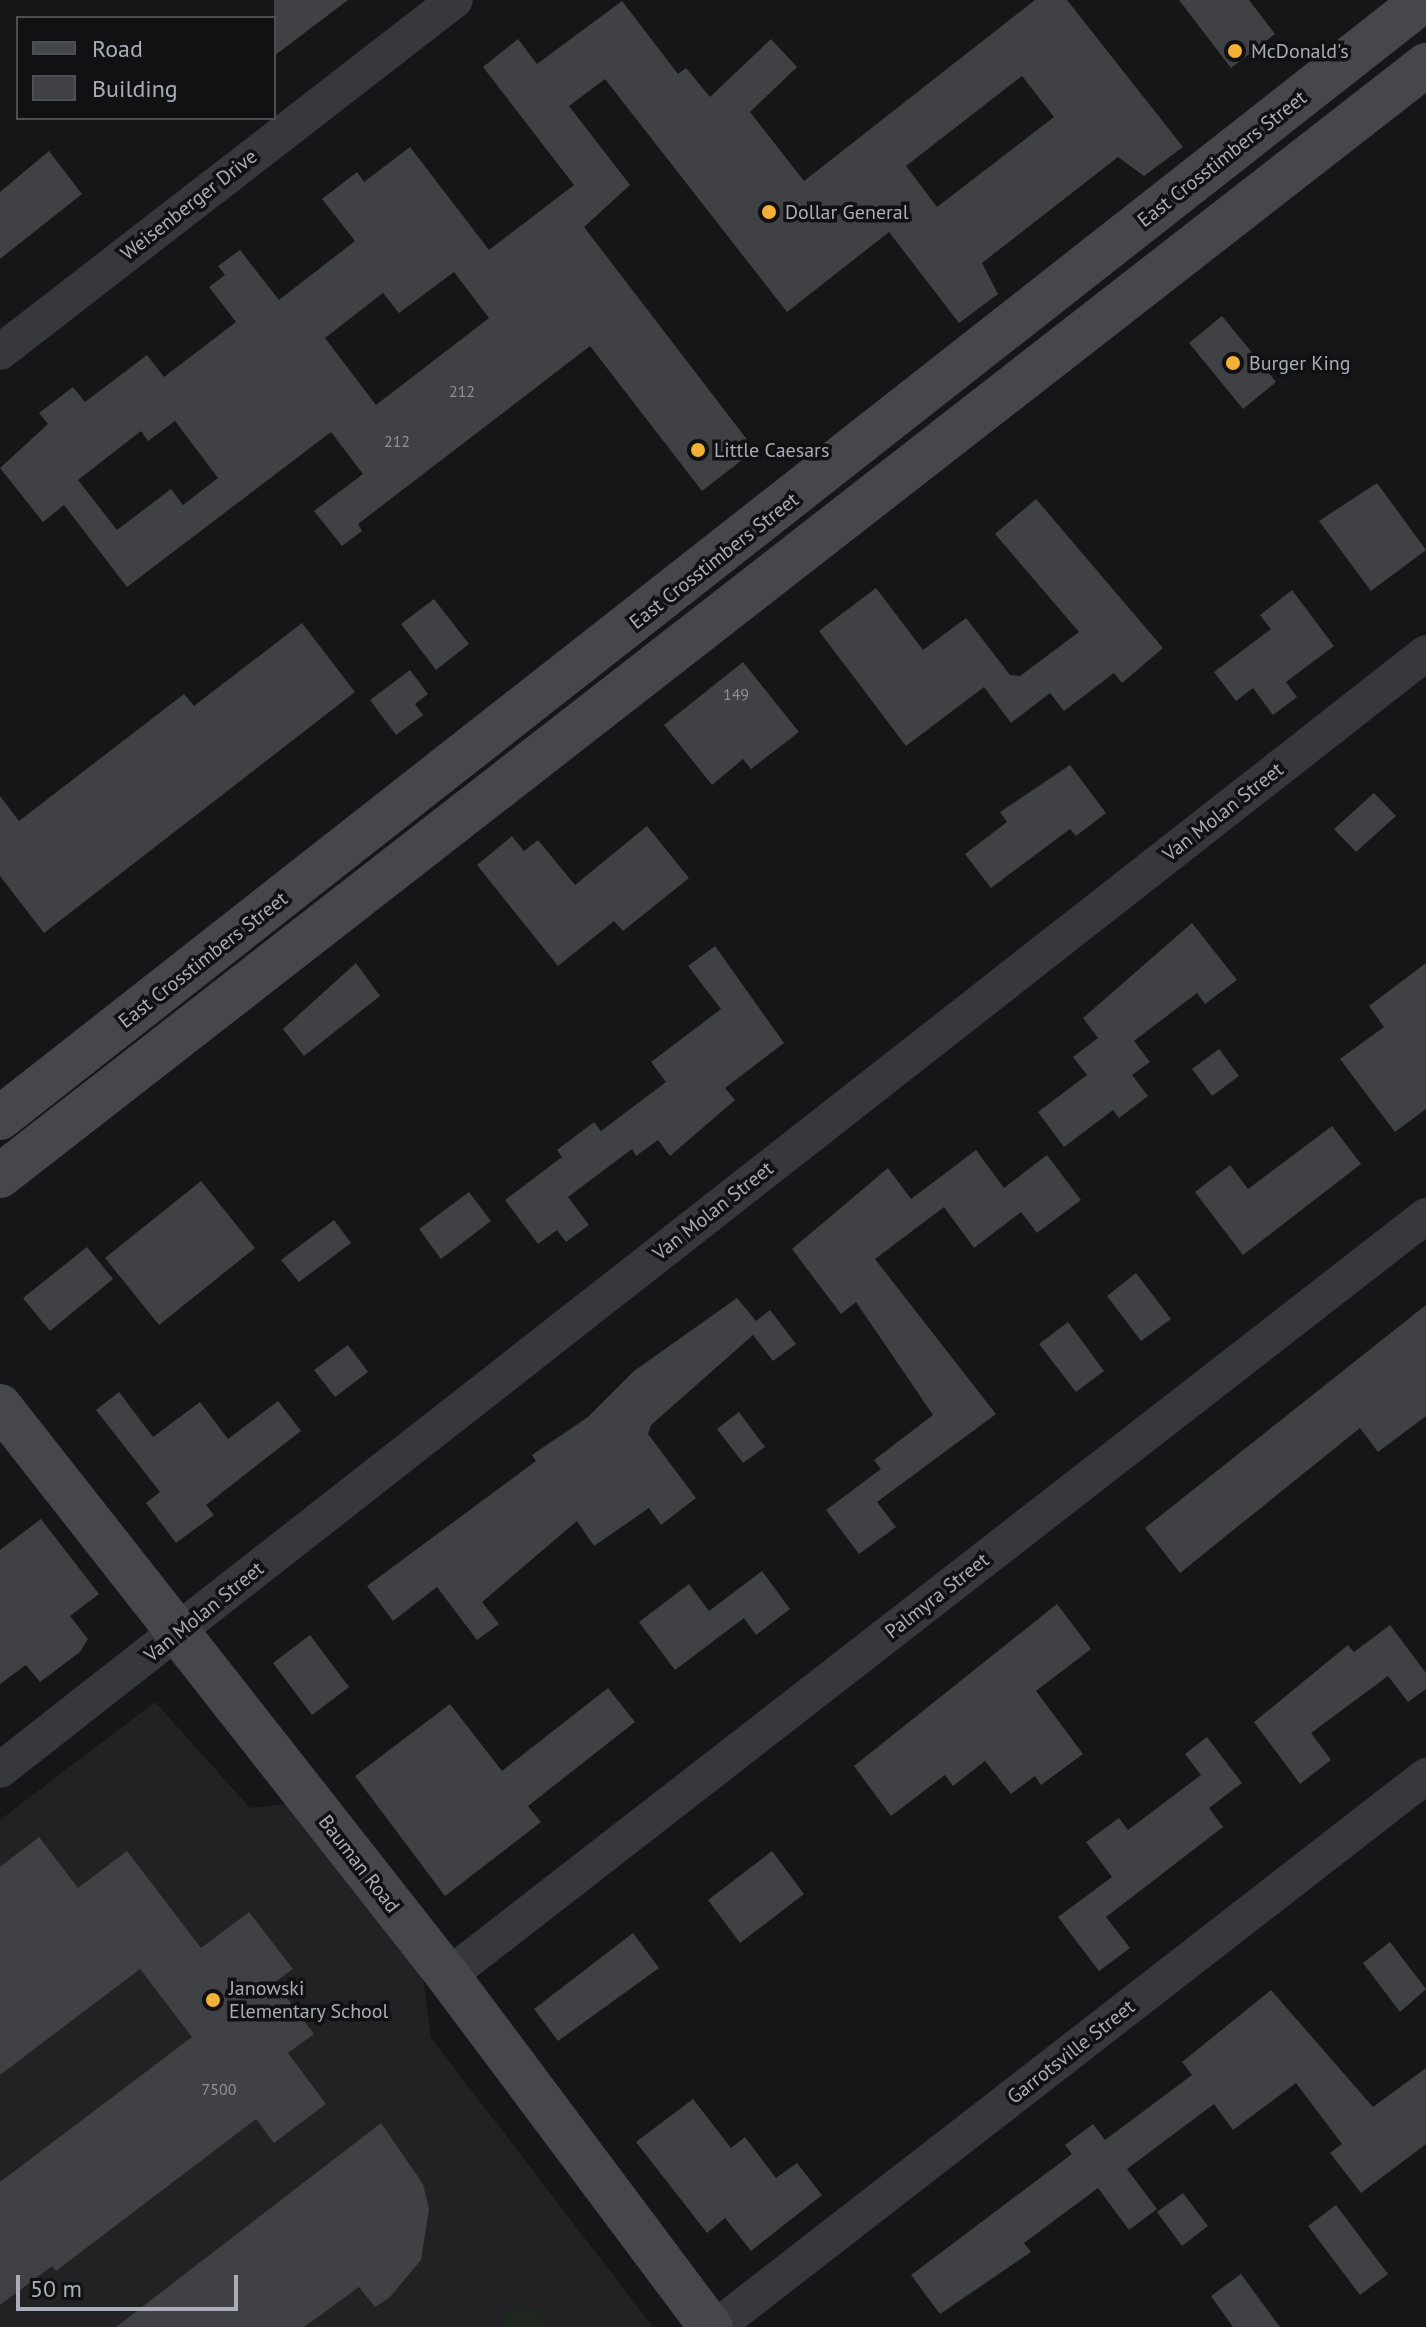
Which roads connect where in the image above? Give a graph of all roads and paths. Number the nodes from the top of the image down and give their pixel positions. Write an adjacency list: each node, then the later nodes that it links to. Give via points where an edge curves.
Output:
1 (455, 0): 6 (street, Weisenberger Drive)
2 (1416, 11): 4 (main road, East Crosstimbers Street)
3 (1426, 65): 5 (main road)
4 (1087, 266): 5 (main road); 7 (main road, East Crosstimbers Street)
5 (1116, 306): 8 (main road)
6 (0, 352)
7 (784, 506): 8 (main road); 10 (main road, East Crosstimbers Street)
8 (814, 540): 11 (main road)
9 (1426, 653): 18 (street, Van Molan Street)
10 (483, 743): 11 (main road); 12 (main road, East Crosstimbers Street)
11 (507, 779): 13 (main road)
12 (182, 976): 13 (main road); 14 (main road, East Crosstimbers Street)
13 (210, 1011): 15 (main road)
14 (0, 1118)
15 (0, 1176)
16 (1426, 1216): 21 (street, Palmyra Street)
17 (0, 1406): 18 (main road, Bauman Road)
18 (178, 1634): 19 (street, Van Molan Street); 21 (main road, Bauman Road)
19 (0, 1770)
20 (1426, 1776): 22 (street, Garrotsville Street)
21 (448, 1976): 22 (main road, Bauman Road)
22 (714, 2327)

